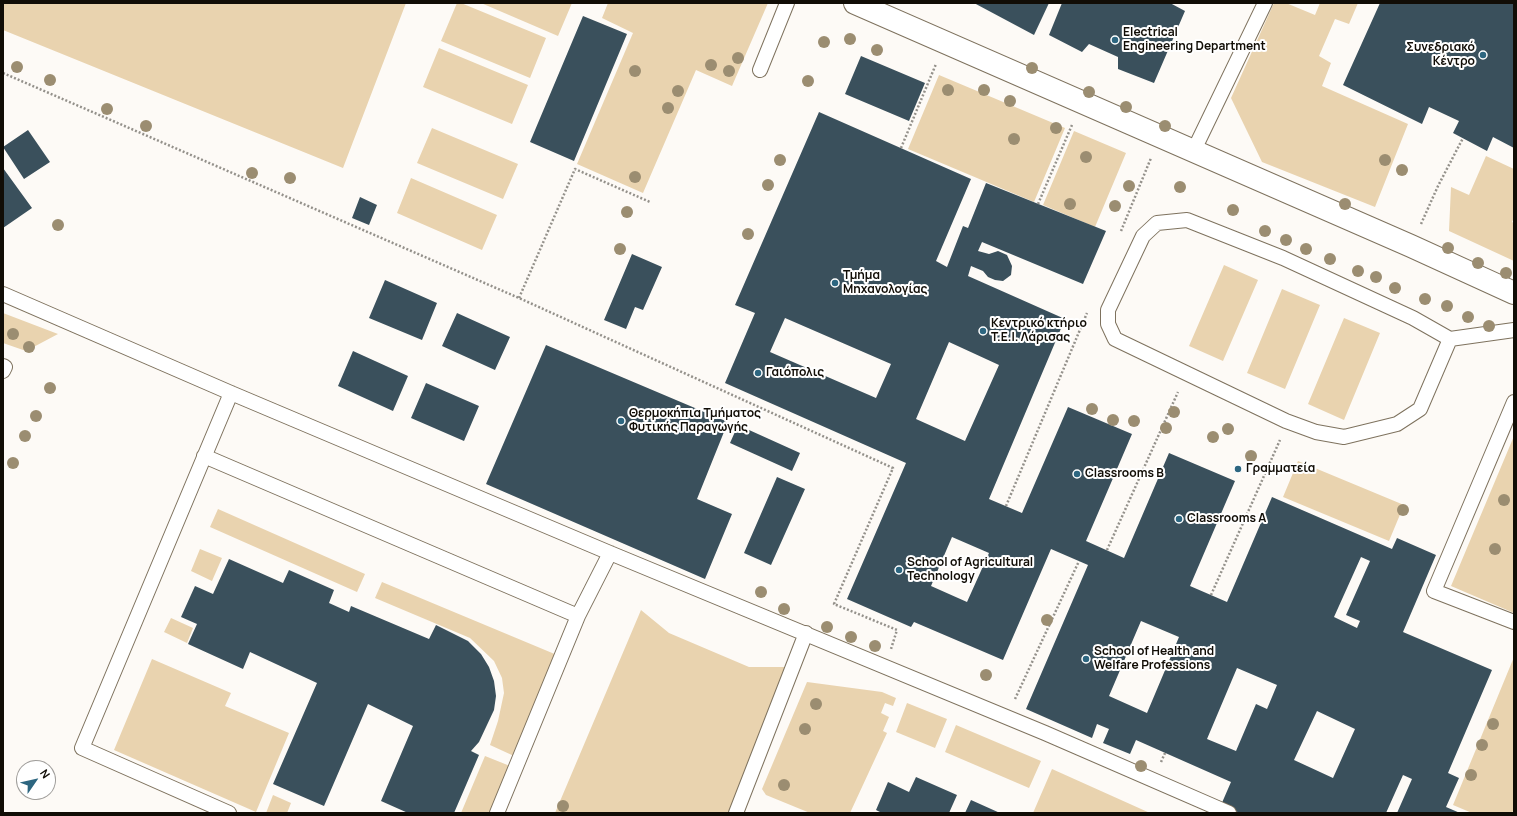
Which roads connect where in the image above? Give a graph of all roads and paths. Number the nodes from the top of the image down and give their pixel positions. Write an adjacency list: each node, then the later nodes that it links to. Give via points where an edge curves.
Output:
1 (787, 3): 5 (lane)
2 (855, 3): 4 (street)
3 (1265, 3): 10 (lane)
4 (945, 41): 9 (path); 10 (street)
5 (760, 70)
6 (3, 73): 18 (path)
7 (1072, 124): 13 (path)
8 (1463, 138): 14 (path)
9 (901, 148)
10 (1193, 152): 16 (street)
11 (1151, 158): 15 (path)
12 (650, 202): 18 (path, via 575,169)
13 (1038, 204)
14 (1424, 218)
15 (1118, 238)
16 (1514, 293)
17 (3, 294): 25 (lane)
18 (519, 298): 37 (path, via 893,468 834,604 897,630)
19 (1088, 310): 29 (path)
20 (1514, 330): 21 (lane)
21 (1450, 339): 24 (lane, via 1399,312 1283,258 1187,220 1157,223 1143,236 1108,310 1108,324 1115,339); 27 (lane, via 1420,408 1397,424 1344,437 1316,432)
22 (3, 366): 23 (lane)
23 (3, 371)
24 (1186, 374): 27 (lane); 30 (path)
25 (231, 393): 28 (lane); 31 (lane)
26 (1514, 402): 35 (lane, via 1434,591)
27 (1286, 421): 33 (path, via 1279,445)
28 (204, 456): 34 (lane); 39 (lane, via 82,748)
29 (1006, 506)
30 (1107, 550)
31 (610, 553): 34 (lane); 36 (lane)
32 (1079, 561): 38 (path)
33 (1211, 595)
34 (578, 616): 40 (lane)
35 (1514, 622)
36 (806, 633): 37 (lane); 41 (lane)
37 (885, 666): 42 (lane)
38 (1014, 701)
39 (229, 813)
40 (497, 813)
41 (736, 813)
42 (1229, 813)

